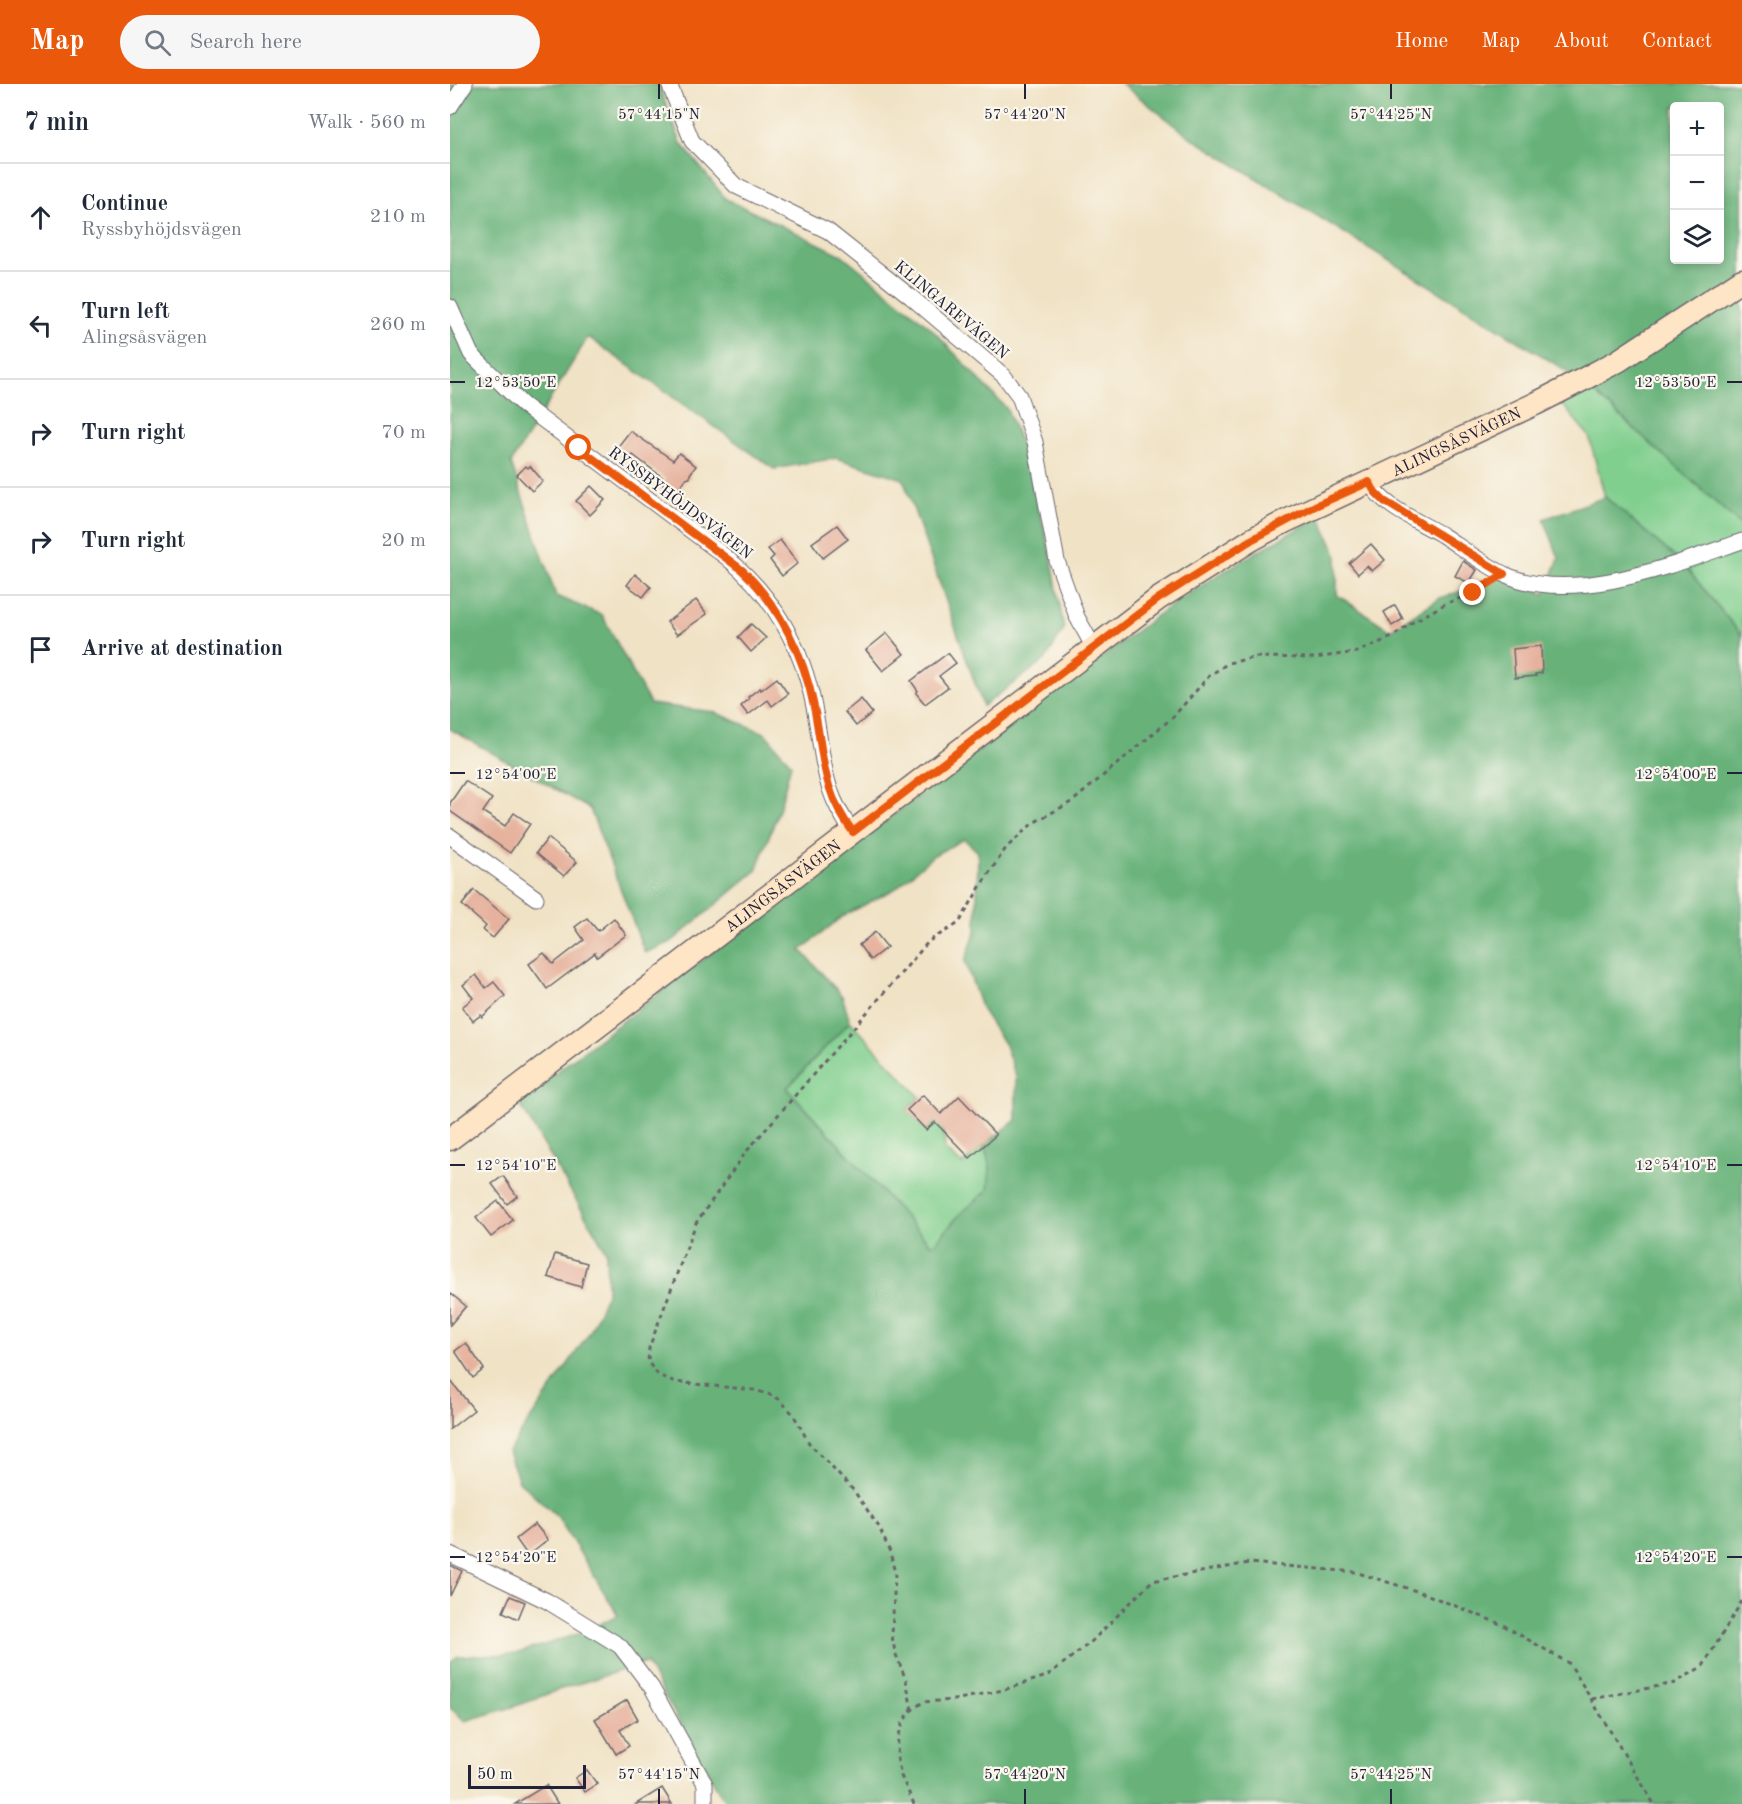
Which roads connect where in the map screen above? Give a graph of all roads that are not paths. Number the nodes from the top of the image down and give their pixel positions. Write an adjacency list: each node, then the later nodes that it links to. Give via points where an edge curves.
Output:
1 (465, 84): 3 (street)
2 (669, 84): 8 (street, KLINGAREVÄGEN, via 692,141 736,186 828,231 1004,376 1019,396 1035,442 1057,561 1077,617)
3 (450, 107)
4 (1742, 280): 6 (main road, ALINGSÅSVÄGEN, via 1618,361)
5 (450, 307): 9 (street, RYSSBYHÖJDSVÄGEN, via 471,354 523,405 755,582 788,632 801,662 810,685 828,789)
6 (1369, 482): 7 (street, via 1384,501 1504,574 1551,585 1646,574); 8 (main road, ALINGSÅSVÄGEN, via 1251,540 1158,599)
7 (1742, 541)
8 (1094, 648): 9 (main road, ALINGSÅSVÄGEN)
9 (853, 832): 12 (main road, ALINGSÅSVÄGEN)
10 (450, 836): 11 (street)
11 (536, 898)
12 (450, 1139)
13 (450, 1554): 14 (street, via 547,1601 620,1647 652,1688 705,1784)
14 (705, 1804)

